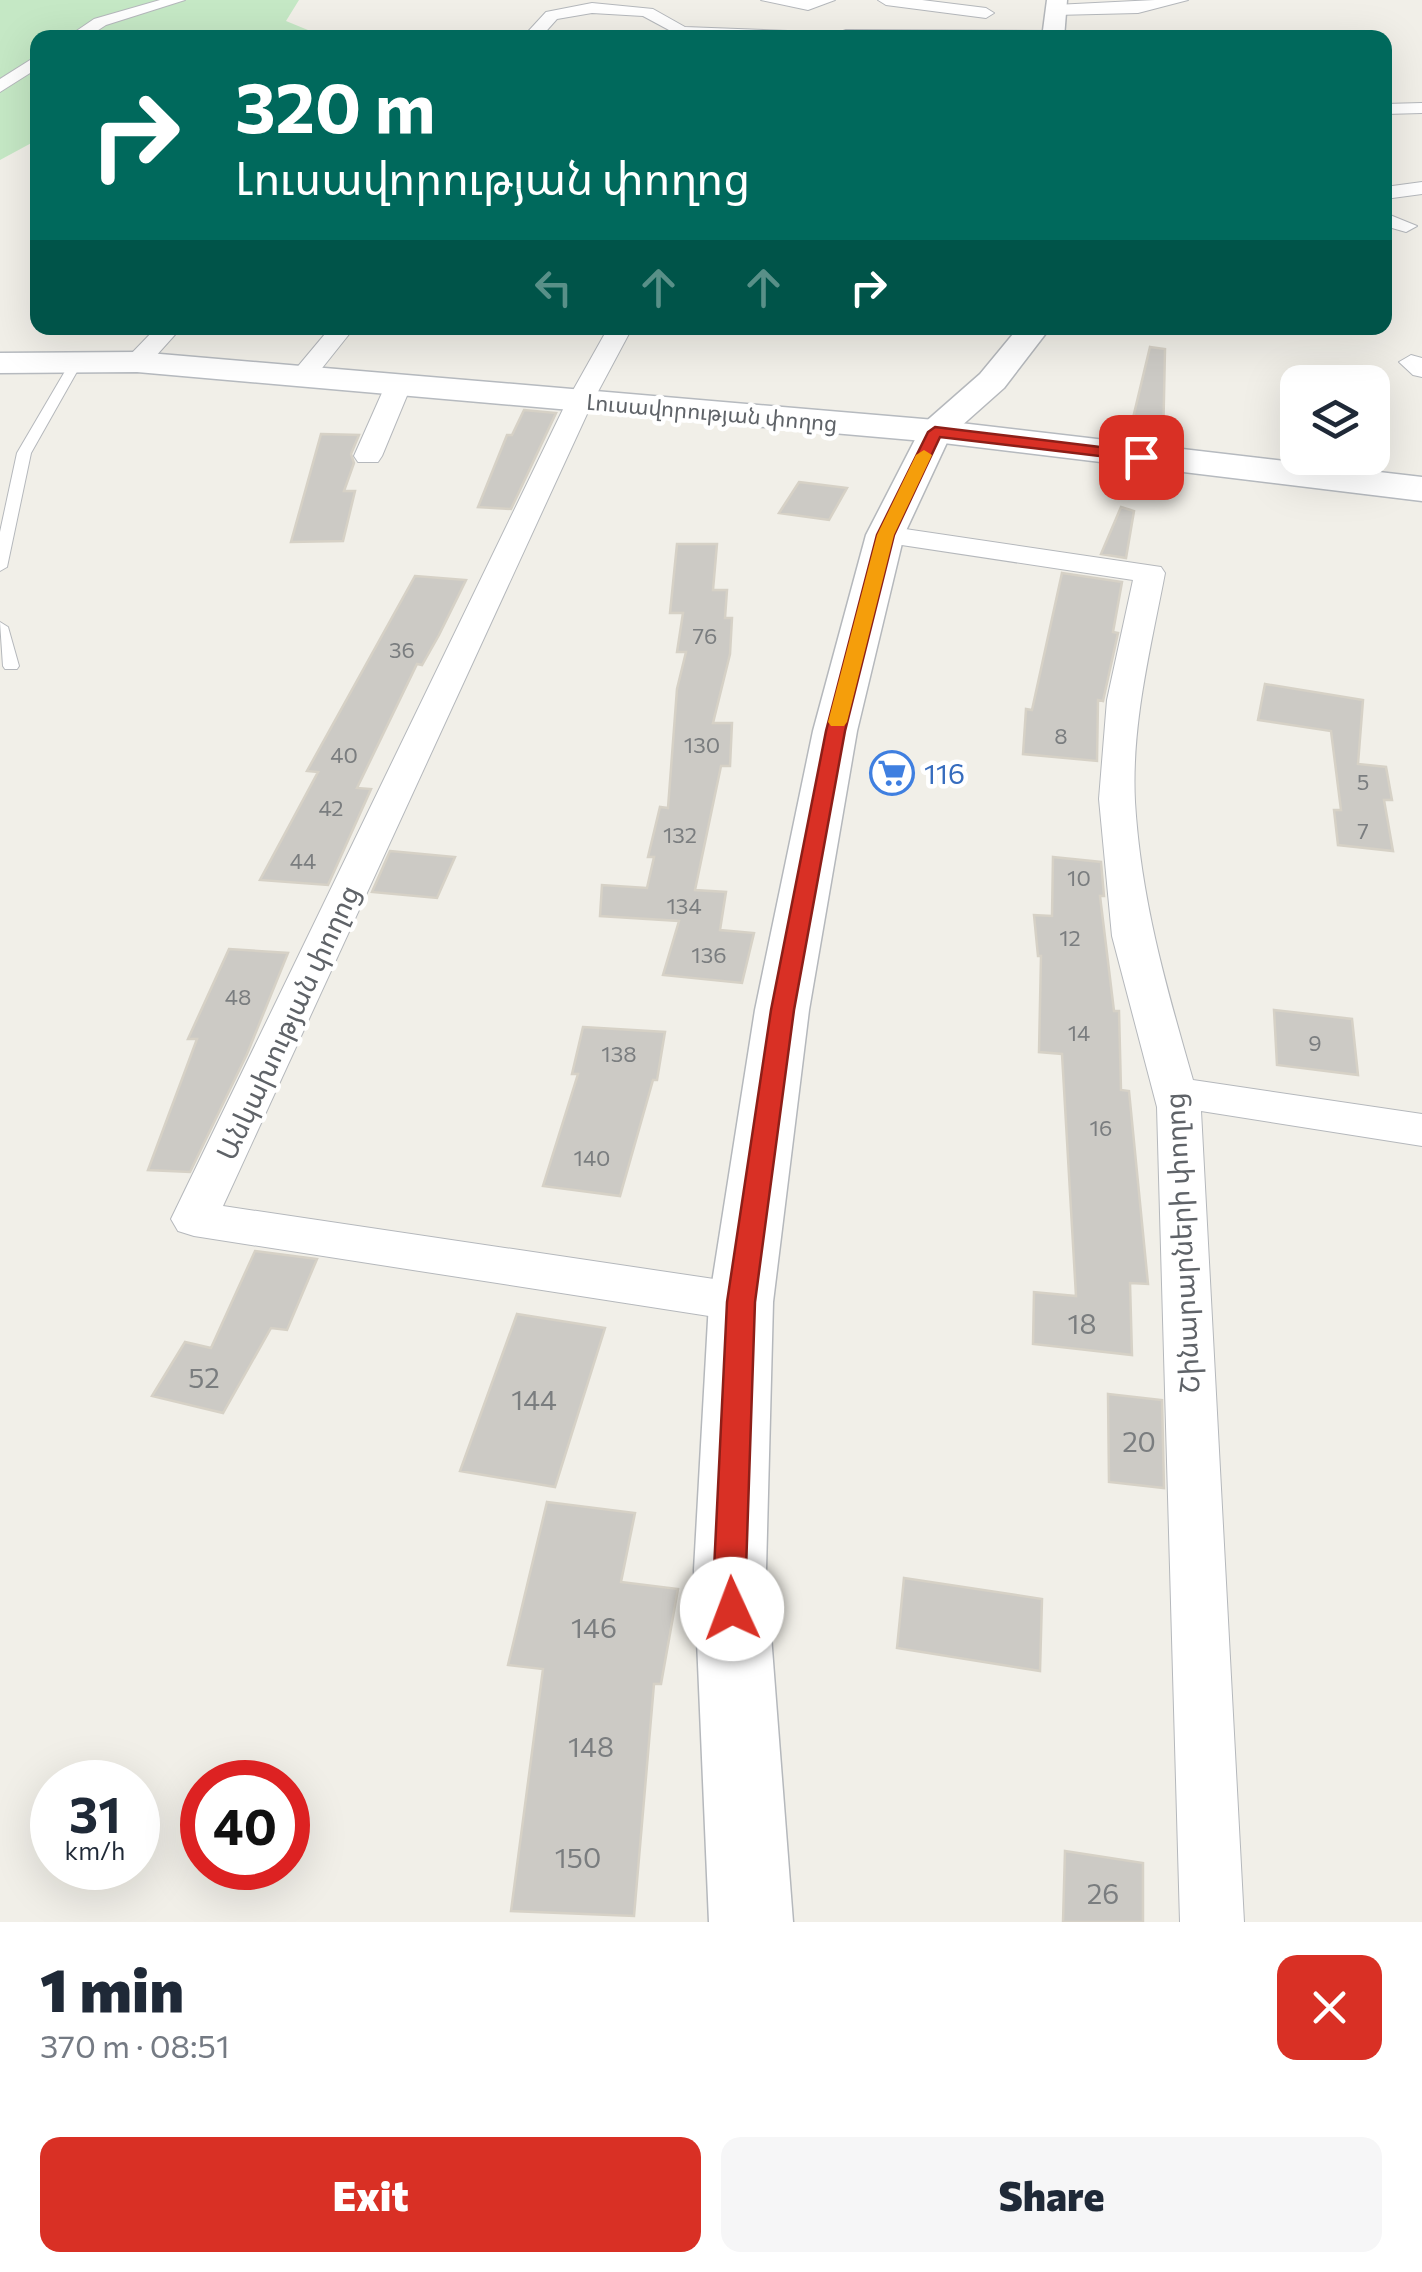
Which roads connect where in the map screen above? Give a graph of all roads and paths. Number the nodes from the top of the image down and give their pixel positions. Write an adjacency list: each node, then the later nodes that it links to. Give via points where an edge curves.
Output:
1 (177, 0): 10 (street)
2 (769, 0): 6 (street)
3 (827, 0): 6 (street)
4 (886, 0): 7 (street)
5 (1180, 0): 9 (street)
6 (808, 5): 13 (street)
7 (998, 14)
8 (1017, 17): 9 (street)
9 (1055, 21): 14 (street)
10 (87, 30)
11 (538, 30): 12 (street, via 552,15 592,8 647,12)
12 (678, 30)
13 (792, 30)
14 (921, 30)
15 (30, 66): 16 (street)
16 (0, 87)
17 (1422, 108): 18 (street)
18 (1392, 110)
19 (1422, 188): 20 (street)
20 (1392, 192)
21 (162, 335): 26 (street)
22 (336, 335): 28 (street)
23 (616, 335): 30 (street, Անկախության փողոց)
24 (1028, 335): 31 (street, via 992,381)
25 (77, 361): 26 (main road, Լուսավորության փողոց); 27 (main road, Լուսավորության փողոց); 35 (lane, via 24,453)
26 (137, 362): 28 (main road, Լուսավորության փողոց)
27 (0, 363)
28 (302, 377): 29 (main road, Լուսավորության փողոց)
29 (398, 386): 30 (main road, Լուսավորության փողոց); 32 (street)
30 (580, 401): 31 (main road, Լուսավորության փողոց); 40 (street, Անկախության փողոց, via 194,1219)
31 (935, 432): 33 (main road, Լուսավորության փողոց); 34 (street)
32 (368, 456)
33 (1422, 489)
34 (886, 535): 38 (street, Շինարարների փողոց, via 1150,572 1124,700 1117,800 1132,936); 40 (street, via 835,731 782,1010)
35 (0, 567)
36 (0, 627): 37 (lane)
37 (10, 666)
38 (1174, 1092): 39 (street); 42 (street, Շինարարների փողոց)
39 (1422, 1130)
40 (741, 1302): 41 (street, via 730,1570)
41 (751, 1922)
42 (1212, 1922)

